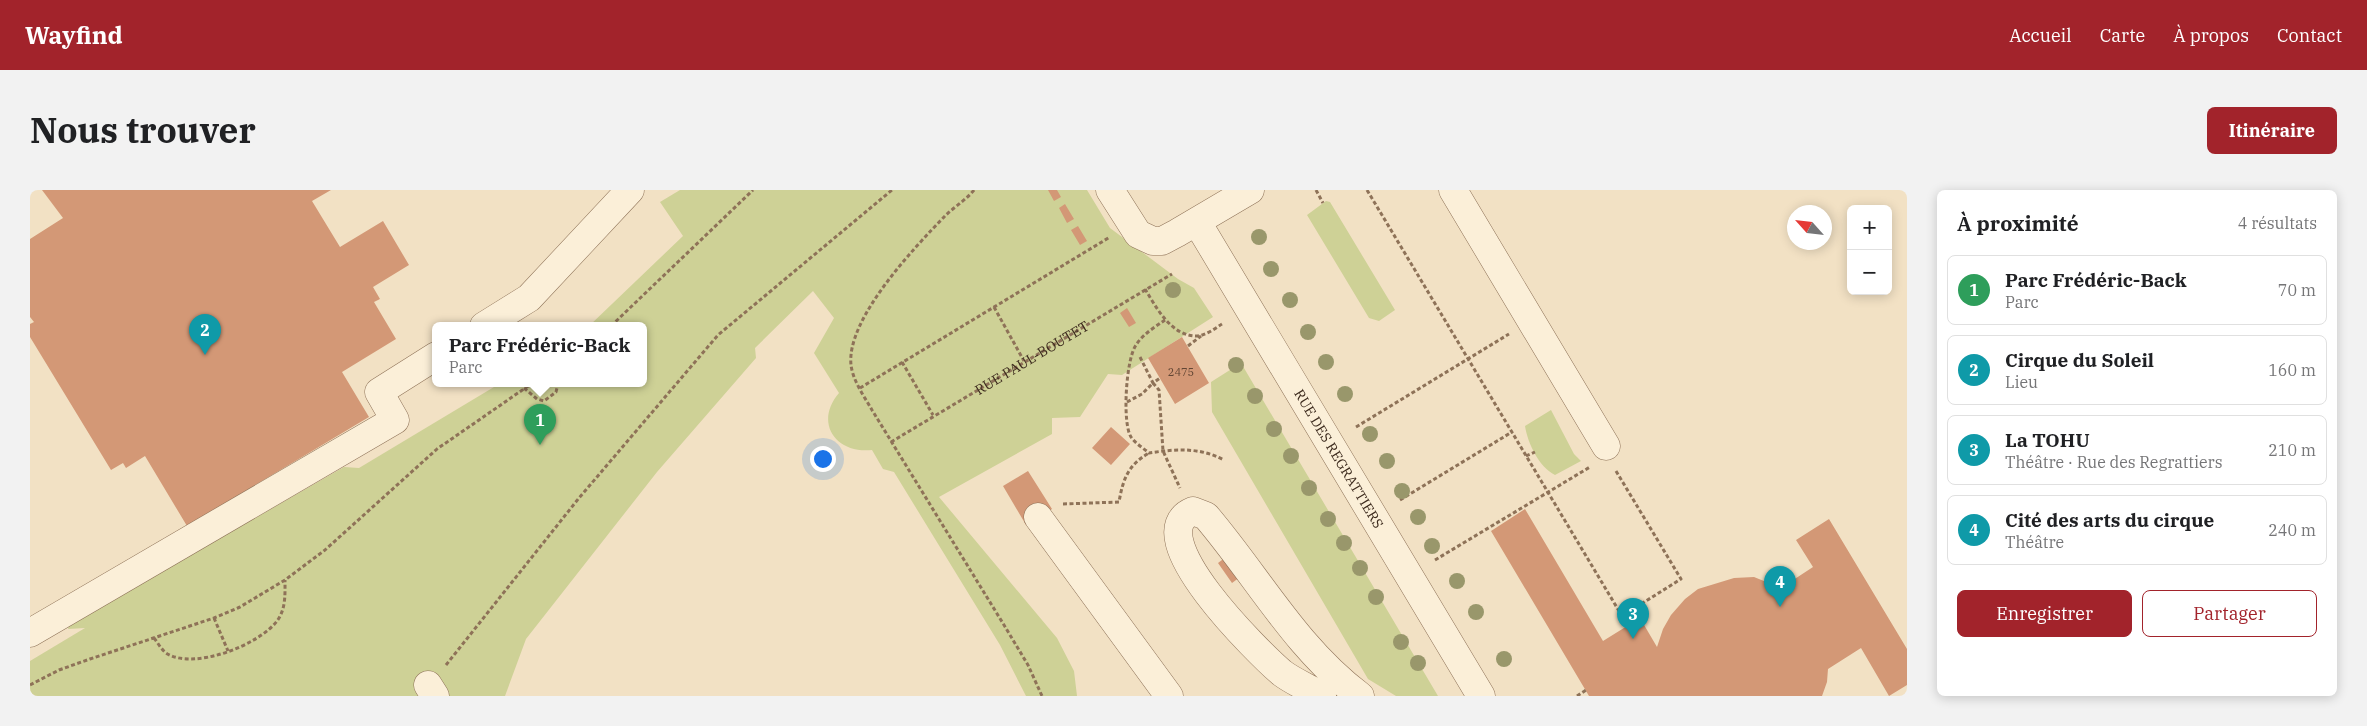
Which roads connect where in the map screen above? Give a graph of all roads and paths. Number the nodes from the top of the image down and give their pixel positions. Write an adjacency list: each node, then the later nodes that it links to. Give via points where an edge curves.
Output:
1 (630, 190): 18 (street, via 529,298)
2 (753, 190): 19 (path)
3 (892, 190): 58 (path, via 718,335 579,498)
4 (974, 190): 32 (path, via 900,264 864,317 850,364)
5 (1110, 190): 11 (street, via 1138,234 1153,241 1162,241)
6 (1250, 190): 11 (street)
7 (1316, 190): 10 (path)
8 (1367, 190): 25 (path)
9 (1453, 190): 17 (street)
10 (1323, 203)
11 (1197, 222): 64 (street, RUE DES REGRATTIERS)
12 (1112, 236): 15 (path)
13 (1172, 274): 14 (path, RUE PAUL-BOUTET)
14 (1145, 289): 16 (path); 26 (path, RUE PAUL-BOUTET)
15 (994, 307): 26 (path); 27 (path)
16 (1165, 320): 21 (path, via 1188,334); 33 (path, via 1134,346 1128,369)
17 (1531, 320): 25 (path); 42 (street)
18 (490, 322)
19 (615, 322)
20 (1222, 324): 21 (path)
21 (1202, 335): 22 (path)
22 (1188, 346)
23 (1140, 358): 29 (path)
24 (432, 359): 54 (street, via 379,392 395,420)
25 (1468, 359): 35 (path); 36 (path)
26 (1024, 361): 34 (path, RUE PAUL-BOUTET)
27 (902, 362): 32 (path); 34 (path)
28 (1160, 378): 29 (path)
29 (1153, 383): 33 (path); 38 (path, via 1159,390)
30 (557, 387): 31 (path, via 556,392 544,401)
31 (524, 388): 50 (path, via 437,449 332,544)
32 (860, 388): 37 (path)
33 (1127, 402): 40 (path, via 1131,438)
34 (934, 416): 37 (path, RUE PAUL-BOUTET)
35 (1356, 427)
36 (1512, 432): 41 (path); 45 (path)
37 (891, 442): 60 (path, via 1009,633)
38 (1163, 451): 40 (path); 43 (path, via 1200,451); 47 (path)
39 (1535, 452): 41 (path)
40 (1149, 453): 46 (path, via 1127,472 1122,481 1119,502)
41 (1526, 456): 44 (path)
42 (1603, 459): 44 (path); 51 (path, via 1681,579)
43 (1224, 460)
44 (1548, 492): 49 (path); 51 (path)
45 (1400, 500)
46 (1069, 503)
47 (1193, 511): 62 (street, via 1183,517 1179,538 1182,552 1196,577 1230,621 1266,658 1284,674); 63 (street, via 1206,516 1213,524 1297,637 1336,678)
48 (1038, 517): 61 (street)
49 (1435, 560)
50 (285, 580): 52 (path, via 240,607); 56 (path, via 284,607 278,620 255,640)
51 (1622, 616): 53 (path)
52 (214, 618): 55 (path); 56 (path)
53 (1628, 626)
54 (30, 634)
55 (154, 638): 56 (path, via 166,653 184,659); 57 (path, via 58,670)
56 (228, 651)
57 (30, 685)
58 (431, 690)
59 (1586, 690): 65 (path)
60 (1042, 696)
61 (1169, 696)
62 (1322, 696)
63 (1360, 696)
64 (1481, 696)
65 (1576, 696)

